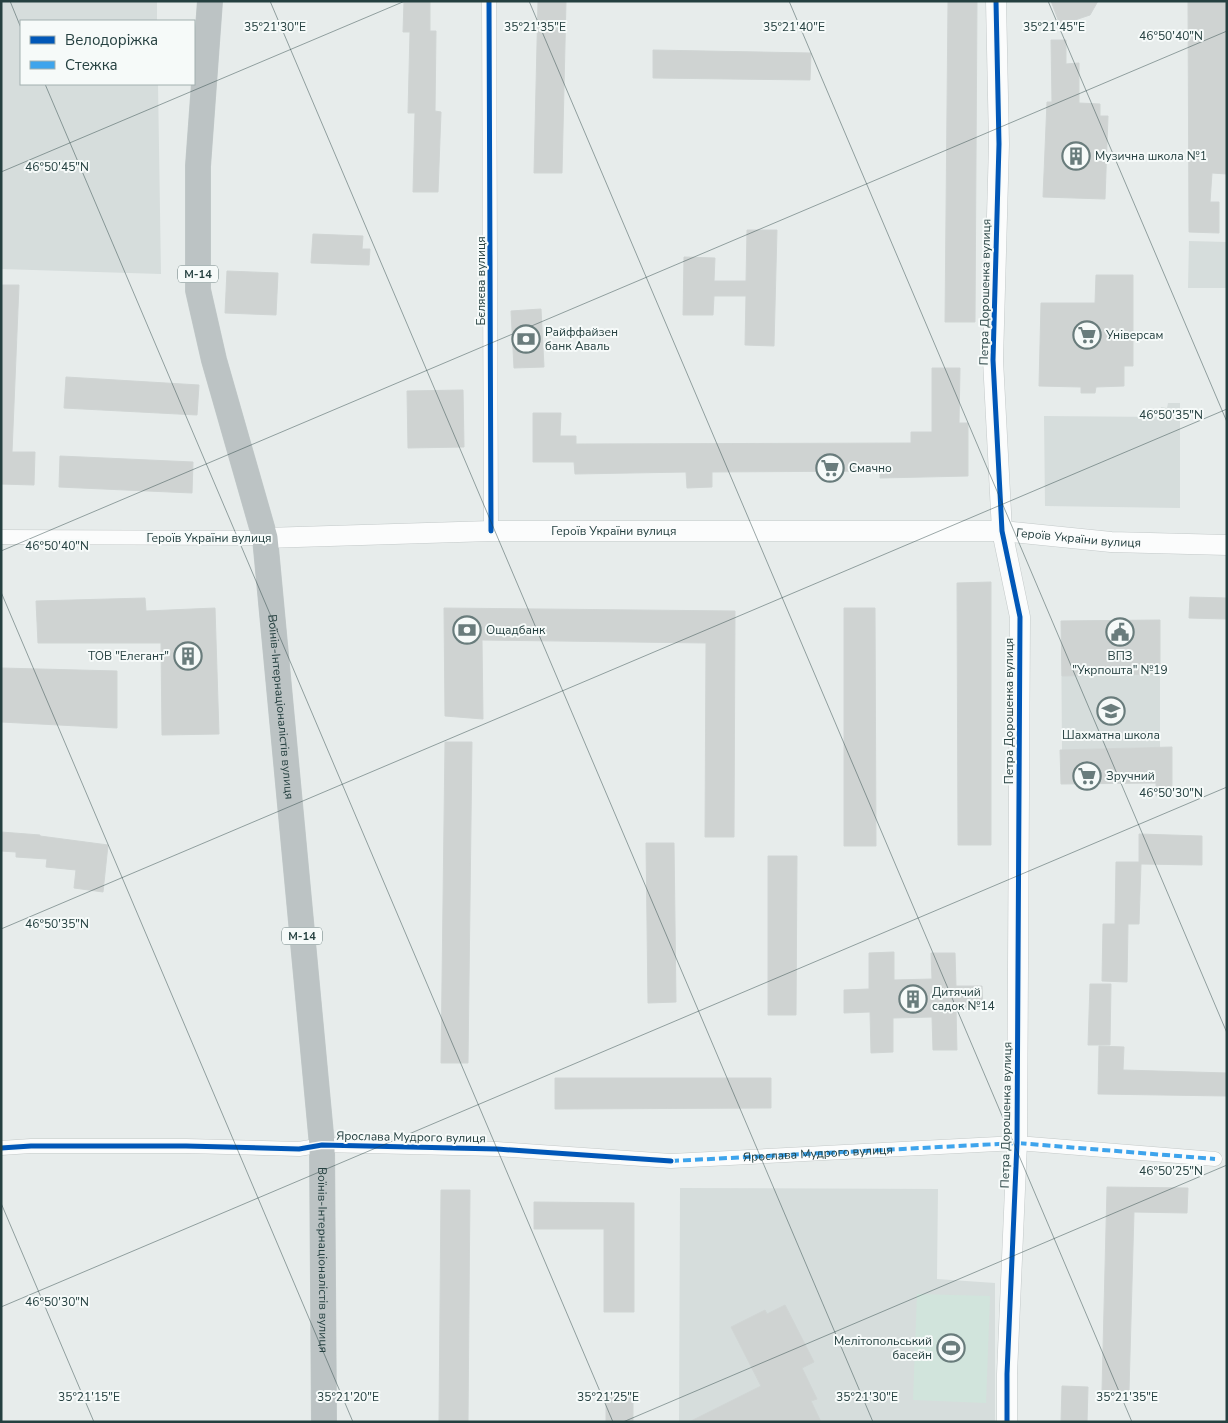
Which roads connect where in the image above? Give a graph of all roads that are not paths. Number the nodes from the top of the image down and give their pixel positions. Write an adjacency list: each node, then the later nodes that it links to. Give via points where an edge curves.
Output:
1 (210, 1): 7 (highway, Воїнів-Інтернаціоналістів вулиця / М-14, via 198,166 198,290 214,360)
2 (489, 1): 4 (street, Бєляєва вулиця)
3 (996, 1): 5 (street, Петра Дорошенка вулиця, via 998,144 993,360)
4 (492, 531): 5 (street, Героїв України вулиця); 7 (street, Героїв України вулиця)
5 (1002, 532): 8 (street, Героїв України вулиця, via 1111,542); 9 (street, Петра Дорошенка вулиця, via 1020,617)
6 (1, 537): 7 (street, Героїв України вулиця)
7 (265, 538): 10 (highway, Воїнів-Інтернаціоналістів вулиця / М-14)
8 (1227, 544)
9 (1017, 1143): 10 (street, Ярослава Мудрого вулиця, via 671,1161 497,1149); 12 (street, Ярослава Мудрого вулиця); 14 (street, Петра Дорошенка вулиця)
10 (322, 1146): 11 (street, Ярослава Мудрого вулиця, via 299,1150 186,1146); 13 (highway, Воїнів-Інтернаціоналістів вулиця / М-14)
11 (1, 1148)
12 (1215, 1159)
13 (324, 1422)
14 (1007, 1422)

